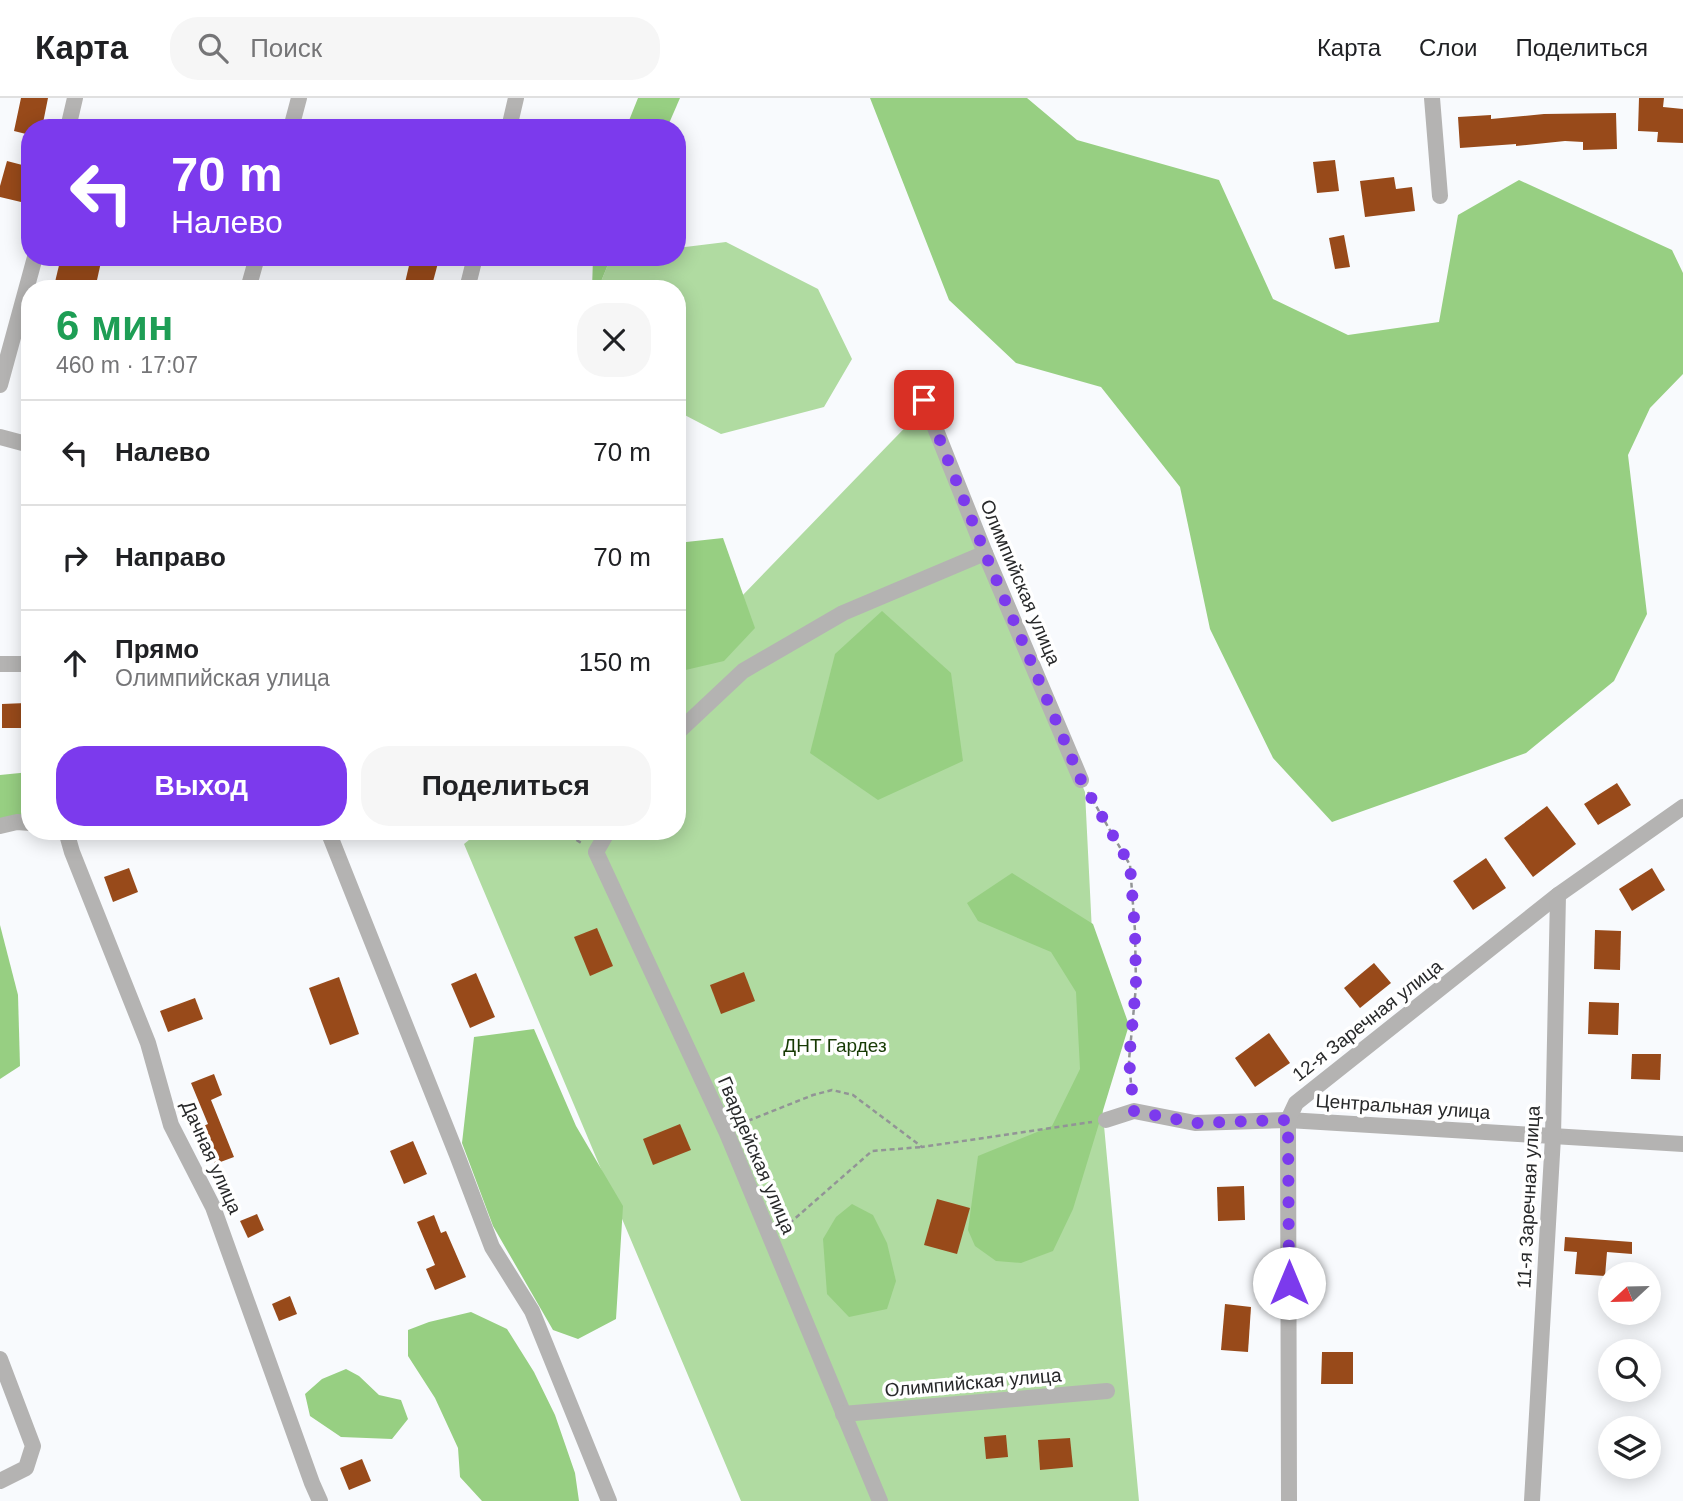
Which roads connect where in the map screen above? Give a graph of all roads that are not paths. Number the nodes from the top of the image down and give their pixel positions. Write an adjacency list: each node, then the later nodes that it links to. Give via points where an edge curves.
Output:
1 (75, 98): 5 (street)
2 (299, 98): 6 (street)
3 (516, 98): 7 (street)
4 (1432, 98): 8 (street)
5 (70, 119)
6 (293, 119)
7 (511, 119)
8 (1440, 196)
9 (21, 308): 10 (street)
10 (0, 385)
11 (924, 400): 14 (street, Олимпийская улица)
12 (0, 437): 13 (street)
13 (21, 443)
14 (985, 553): 17 (street, via 843,613 743,671); 18 (street, Олимпийская улица)
15 (0, 664): 16 (street)
16 (21, 664)
17 (686, 725)
18 (1081, 780)
19 (1683, 807): 25 (street, 12-я Заречная улица)
20 (21, 822): 21 (street)
21 (0, 826)
22 (69, 840): 34 (street, Дачная улица, via 148,1043 171,1125 213,1207)
23 (332, 840): 35 (street, via 492,1247 532,1311)
24 (603, 840): 32 (street, Гвардейская улица, via 596,852 726,1130)
25 (1558, 895): 27 (street, 12-я Заречная улица, via 1296,1103); 28 (street, 11-я Заречная улица)
26 (1106, 1119): 27 (street, Центральная улица, via 1134,1111 1195,1123)
27 (1288, 1120): 28 (street, Центральная улица); 37 (street)
28 (1553, 1137): 29 (street, Центральная улица); 38 (street, 11-я Заречная улица)
29 (1683, 1144)
30 (0, 1359): 33 (street, via 33,1446 26,1468)
31 (1107, 1391): 32 (street, Олимпийская улица)
32 (843, 1414): 36 (street, Гвардейская улица)
33 (0, 1481)
34 (320, 1501)
35 (609, 1501)
36 (880, 1501)
37 (1289, 1501)
38 (1532, 1501)

